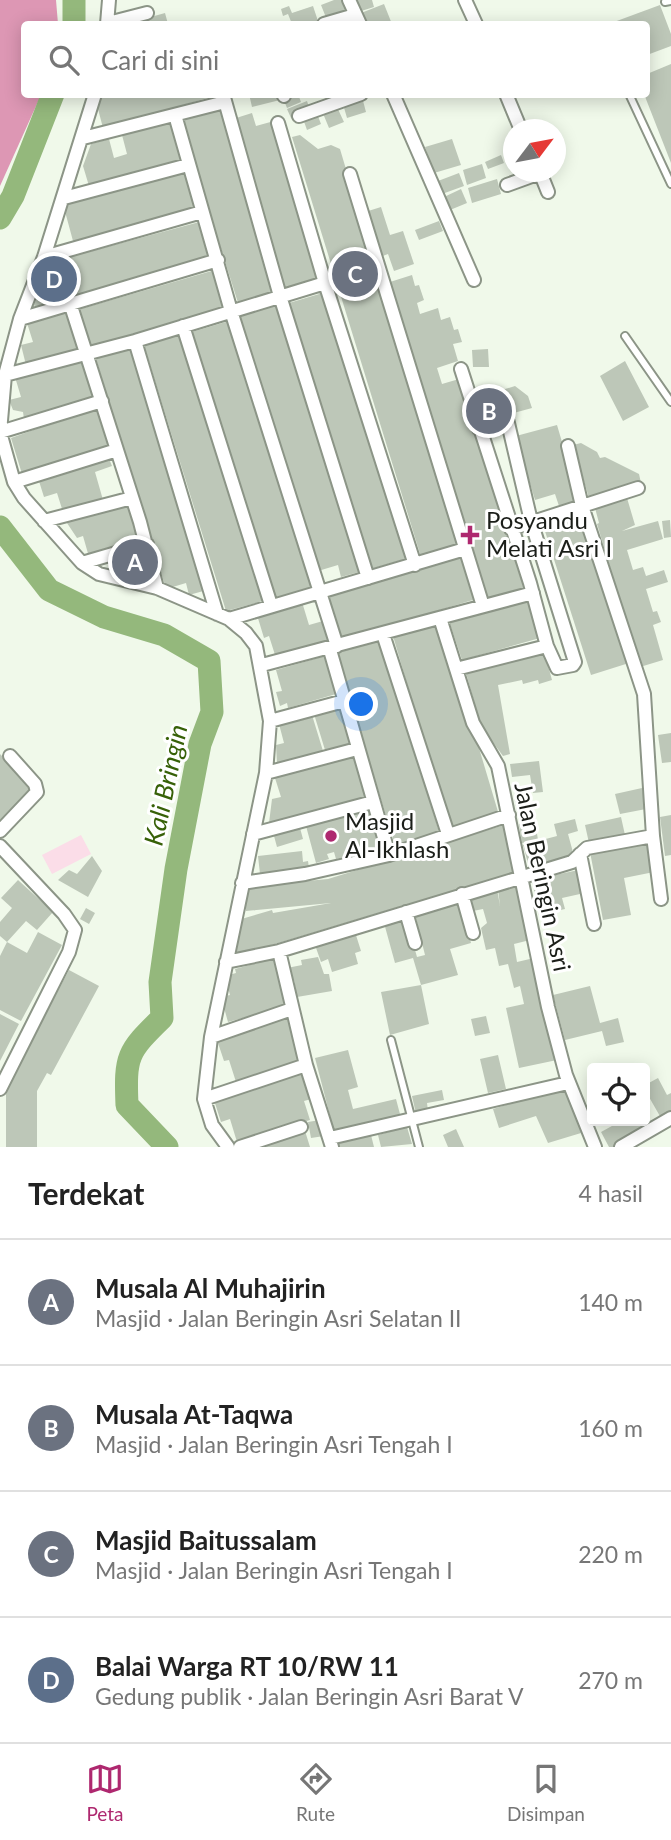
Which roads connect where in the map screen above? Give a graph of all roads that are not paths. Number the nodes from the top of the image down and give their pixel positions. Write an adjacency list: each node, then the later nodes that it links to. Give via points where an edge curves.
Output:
1 (109, 0): 6 (street)
2 (349, 0): 5 (street)
3 (465, 0): 8 (street)
4 (147, 13): 7 (street)
5 (358, 20)
6 (107, 21)
7 (118, 21)
8 (475, 21)
9 (94, 98): 19 (street)
10 (224, 98): 15 (street); 33 (street)
11 (350, 98): 16 (street)
12 (395, 98): 31 (street)
13 (508, 98): 17 (street)
14 (631, 98): 24 (lane)
15 (175, 115): 19 (street); 20 (street)
16 (299, 116)
17 (516, 119)
18 (278, 123): 32 (street)
19 (83, 138): 27 (street)
20 (188, 165): 27 (street); 28 (street)
21 (350, 173): 57 (street)
22 (515, 182): 25 (street)
23 (544, 182): 26 (street)
24 (671, 184)
25 (507, 185)
26 (548, 192)
27 (64, 198): 29 (street)
28 (202, 212): 29 (street); 30 (street)
29 (44, 257): 36 (street)
30 (218, 260): 34 (street); 35 (street)
31 (474, 279)
32 (325, 283): 33 (street); 59 (street)
33 (280, 296): 35 (street); 61 (street)
34 (71, 306): 36 (street); 40 (street)
35 (231, 311): 37 (street); 64 (street)
36 (20, 319): 42 (street)
37 (183, 326): 39 (street); 65 (street)
38 (625, 336): 44 (lane)
39 (135, 341): 40 (street); 67 (street)
40 (87, 353): 42 (street); 43 (street)
41 (461, 369): 45 (street)
42 (5, 375): 46 (street)
43 (102, 401): 46 (street); 48 (street)
44 (671, 402)
45 (479, 429): 54 (street, via 503,420 508,423); 55 (street)
46 (0, 432): 49 (street)
47 (568, 446): 52 (street)
48 (117, 450): 49 (street); 51 (street)
49 (14, 482): 53 (street)
50 (638, 488): 52 (street)
51 (132, 498): 53 (street); 56 (street)
52 (582, 506): 54 (street); 84 (street, via 645,694)
53 (44, 521): 58 (street)
54 (531, 521): 55 (street); 60 (street)
55 (510, 528): 63 (street)
56 (146, 544): 58 (street); 62 (street)
57 (465, 549): 59 (street); 66 (street)
58 (82, 563): 62 (street, via 99,575)
59 (415, 565): 61 (street)
60 (548, 577): 63 (street); 70 (street, via 574,664 554,666)
61 (368, 578): 64 (street)
62 (157, 588): 67 (street)
63 (532, 588): 66 (street); 70 (street)
64 (319, 592): 65 (street); 71 (street)
65 (271, 605): 67 (street)
66 (483, 606): 68 (street)
67 (223, 617): 72 (street, via 252,640)
68 (440, 618): 69 (street); 73 (street, Jalan Beringin Asri)
69 (383, 634): 71 (street); 83 (street)
70 (547, 646): 73 (street)
71 (333, 648): 72 (street); 74 (street)
72 (262, 665): 75 (street)
73 (456, 669): 80 (street, Jalan Beringin Asri, via 473,723 498,766)
74 (344, 701): 75 (street); 76 (street)
75 (270, 721): 78 (street)
76 (357, 749): 78 (street); 79 (street)
77 (10, 756): 81 (street, via 37,792)
78 (266, 773): 82 (street)
79 (373, 802): 82 (street); 87 (street)
80 (509, 815): 83 (street); 88 (street, Jalan Beringin Asri)
81 (0, 831)
82 (253, 834): 89 (street)
83 (447, 834): 87 (street)
84 (653, 836): 86 (street, via 587,848); 91 (street)
85 (0, 846): 103 (street, via 75,930 69,952)
86 (580, 854): 88 (street, via 572,862); 93 (street)
87 (389, 855): 89 (street)
88 (522, 877): 90 (street); 102 (street, Jalan Beringin Asri)
89 (242, 883): 97 (street)
90 (462, 894): 92 (street); 94 (street)
91 (661, 899)
92 (406, 912): 95 (street); 96 (street)
93 (594, 924)
94 (473, 933)
95 (415, 943)
96 (279, 951): 97 (street); 98 (street)
97 (226, 962): 99 (street)
98 (292, 1009): 99 (street); 101 (street)
99 (211, 1037): 104 (street)
100 (391, 1040): 106 (lane)
101 (306, 1065): 104 (street); 108 (street)
102 (568, 1083): 106 (street); 112 (street, Jalan Beringin Asri)
103 (0, 1089)
104 (204, 1099): 109 (street, via 212,1125)
105 (671, 1118): 113 (street)
106 (410, 1120): 108 (street); 111 (lane)
107 (301, 1127): 110 (street)
108 (331, 1142)
109 (228, 1147)
110 (240, 1147)
111 (419, 1147)
112 (595, 1147)
113 (621, 1147)

